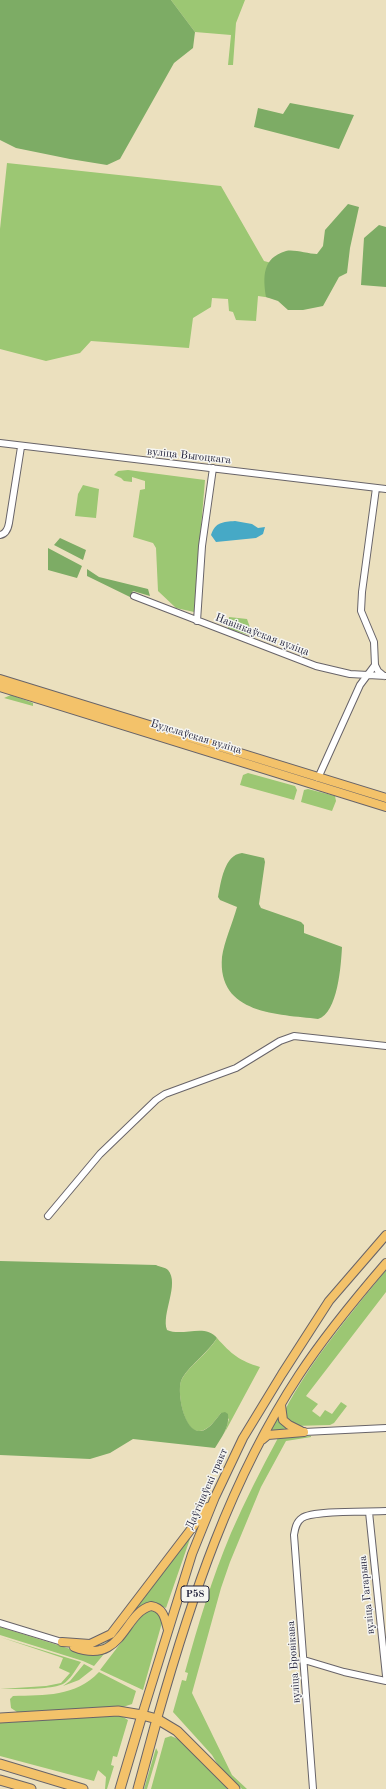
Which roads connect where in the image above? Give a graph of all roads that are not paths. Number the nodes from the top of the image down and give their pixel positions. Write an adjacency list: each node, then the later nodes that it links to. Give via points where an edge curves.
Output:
1 (0, 443): 2 (street, вуліца Выгоцкага)
2 (21, 447): 3 (street, вуліца Выгоцкага); 6 (street, via 9,523 4,534)
3 (213, 468): 4 (street, вуліца Выгоцкага); 8 (street, via 202,546)
4 (376, 488): 5 (street, вуліца Выгоцкага); 9 (street, via 361,611 374,642)
5 (386, 489)
6 (0, 535)
7 (134, 596): 8 (street, Навінкаўская вуліца)
8 (197, 621): 10 (street, Навінкаўская вуліца, via 316,666)
9 (375, 665): 11 (street); 12 (street)
10 (350, 674): 11 (street, Навінкаўская вуліца); 14 (street, via 358,679)
11 (367, 675): 12 (street, Навінкаўская вуліца); 14 (street)
12 (385, 676)
13 (0, 680): 16 (main road, Будслаўская вуліца)
14 (360, 685): 16 (street)
15 (0, 687): 18 (main road, Будслаўская вуліца)
16 (318, 778): 17 (main road, Будслаўская вуліца)
17 (386, 798)
18 (386, 807)
19 (386, 1046): 20 (street, via 294,1036 280,1041 236,1068 165,1094 149,1106 100,1154)
20 (48, 1216)
21 (386, 1235): 27 (main road, Даўгінаўскі тракт / Р58, via 329,1301 290,1360 244,1438)
22 (386, 1263): 23 (main road, Р58, via 341,1315)
23 (281, 1405): 25 (main road, via 283,1420); 26 (main road, Р58)
24 (386, 1428): 25 (street)
25 (304, 1432): 26 (main road, via 268,1435)
26 (260, 1444): 38 (main road, Р58, via 222,1522 200,1577)
27 (215, 1497): 31 (main road, Даўгінаўскі тракт / Р58, via 192,1554); 32 (main road, Р58, via 111,1634 90,1644)
28 (386, 1511): 29 (street)
29 (368, 1512): 33 (street, вуліца Бровікава, via 308,1515 301,1518 296,1525 294,1534); 34 (street, вуліца Гагарына)
30 (0, 1623): 32 (street, Р58)
31 (168, 1630): 32 (main road, Р58, via 164,1613 151,1606 142,1610 119,1639 100,1650 80,1649); 36 (main road, Даўгінаўскі тракт / Р58)
32 (62, 1642)
33 (304, 1660): 35 (street); 48 (street, вуліца Бровікава)
34 (386, 1676)
35 (386, 1681)
36 (142, 1714): 37 (highway, via 118,1711); 38 (highway); 45 (highway, Даўгінаўскі тракт / Р58)
37 (0, 1718)
38 (157, 1719): 46 (highway, Р58); 47 (highway, via 177,1731)
39 (0, 1764): 44 (highway)
40 (0, 1780): 43 (highway)
41 (0, 1787): 42 (highway)
42 (18, 1789)
43 (31, 1789)
44 (83, 1789)
45 (120, 1789)
46 (138, 1789)
47 (235, 1789)
48 (312, 1789)

